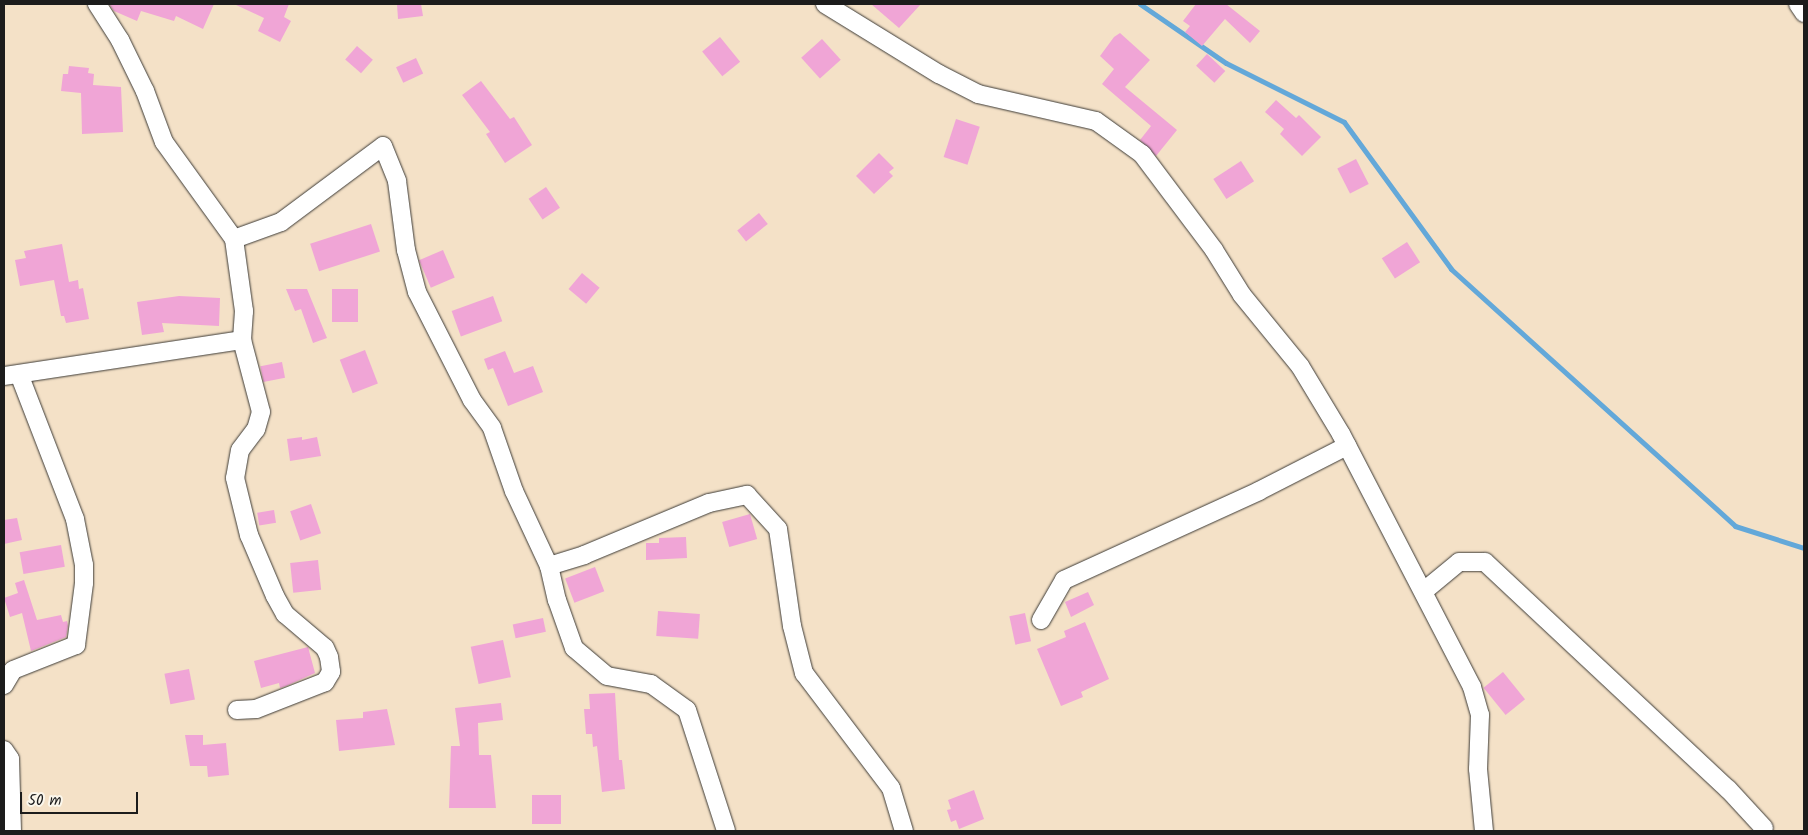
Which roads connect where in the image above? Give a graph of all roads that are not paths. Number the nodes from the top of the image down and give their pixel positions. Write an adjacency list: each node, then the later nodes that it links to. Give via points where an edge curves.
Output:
1 (97, 4): 5 (street, via 120,40 145,91 164,142)
2 (825, 4): 8 (street, via 939,74 978,94 1096,121 1142,154 1214,250 1242,295 1300,366)
3 (1798, 4): 4 (street)
4 (1804, 13)
5 (234, 239): 6 (street, via 244,311); 9 (street, via 281,222 384,146 397,181 406,250 417,292 472,400 492,428 514,492)
6 (242, 340): 7 (street); 13 (street, via 261,412 256,429 240,450 236,465 235,478 249,535 285,614 325,648 331,672 325,682 256,708)
7 (12, 375): 12 (street, via 74,519 84,565 84,583 76,645 13,670)
8 (1347, 446): 10 (street); 11 (street, via 1259,491 1064,580)
9 (549, 566): 17 (street, via 574,648 607,676 651,684 688,710); 18 (street, via 584,555 709,503 748,495 778,529 792,626 804,672 890,788)
10 (1424, 591): 15 (street, via 1459,562 1485,562 1728,788); 19 (street, via 1472,686 1480,715 1478,769)
11 (1041, 620)
12 (4, 685)
13 (237, 710)
14 (4, 750): 16 (street, via 10,759)
15 (1764, 828)
16 (12, 831)
17 (726, 831)
18 (904, 831)
19 (1484, 831)

